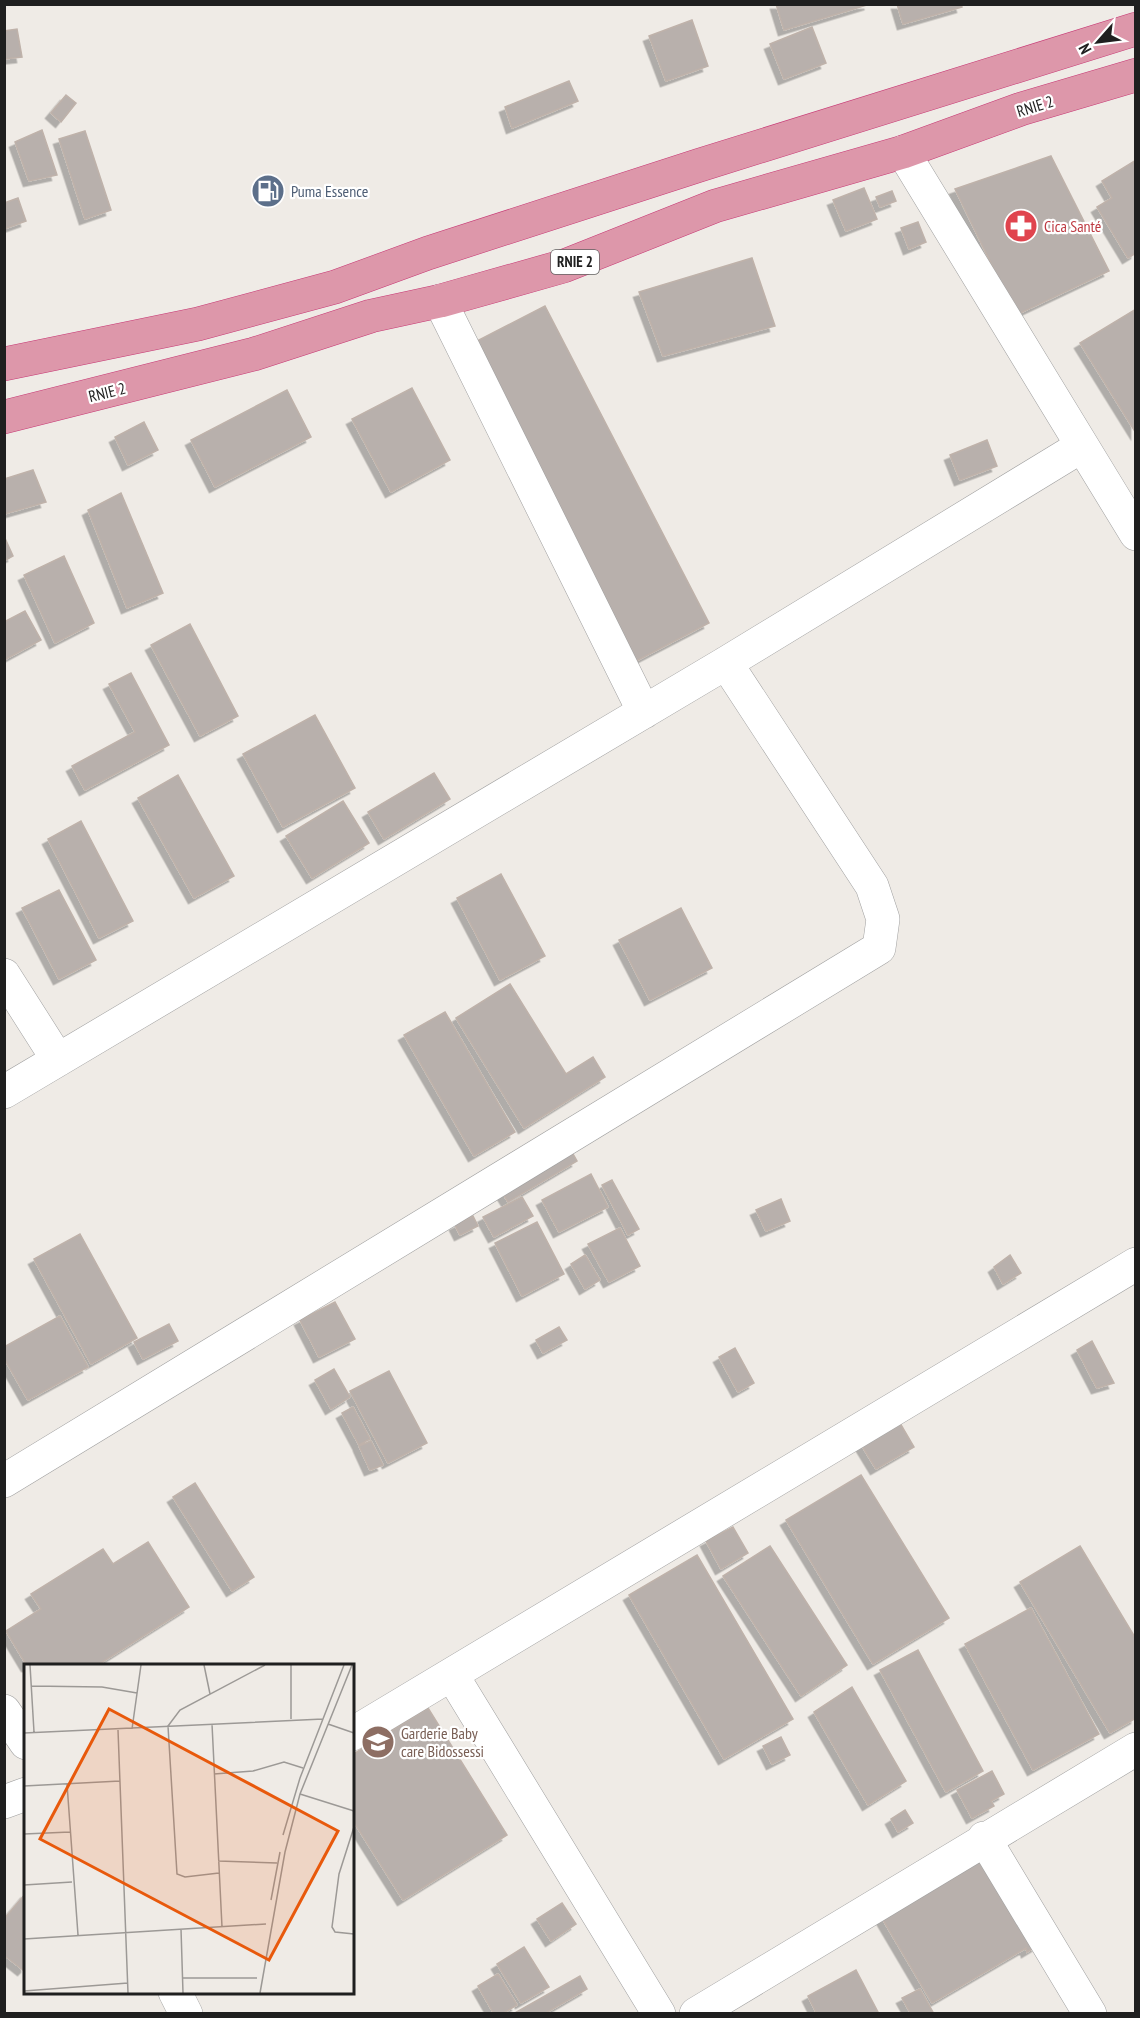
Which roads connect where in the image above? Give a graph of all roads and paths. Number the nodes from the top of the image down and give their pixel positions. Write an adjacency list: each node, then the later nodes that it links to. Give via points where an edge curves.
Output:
1 (1136, 29): 5 (highway, via 689,168 335,287 198,324)
2 (1136, 75): 3 (highway, RNIE 2 / RNIE 2, via 1021,109)
3 (903, 152): 4 (highway, RNIE 2 / RNIE 2, via 715,206 564,266); 7 (street)
4 (440, 301): 6 (highway, RNIE 2 / RNIE 2, via 371,316 254,354); 10 (street)
5 (4, 364)
6 (4, 417)
7 (1082, 446): 8 (street); 9 (street)
8 (1136, 534)
9 (726, 663): 10 (street); 15 (street, via 873,886 883,919 879,948)
10 (644, 712): 12 (street)
11 (4, 975): 12 (street)
12 (58, 1060): 13 (street)
13 (4, 1092)
14 (1136, 1264): 16 (street)
15 (4, 1481)
16 (452, 1675): 18 (street); 26 (street)
17 (4, 1711): 19 (street)
18 (354, 1733)
19 (24, 1740)
20 (1136, 1749): 23 (street)
21 (24, 1795): 22 (street)
22 (4, 1802)
23 (984, 1838): 27 (street); 28 (street)
24 (176, 1994): 25 (street)
25 (186, 2013)
26 (659, 2013)
27 (696, 2013)
28 (1090, 2013)

